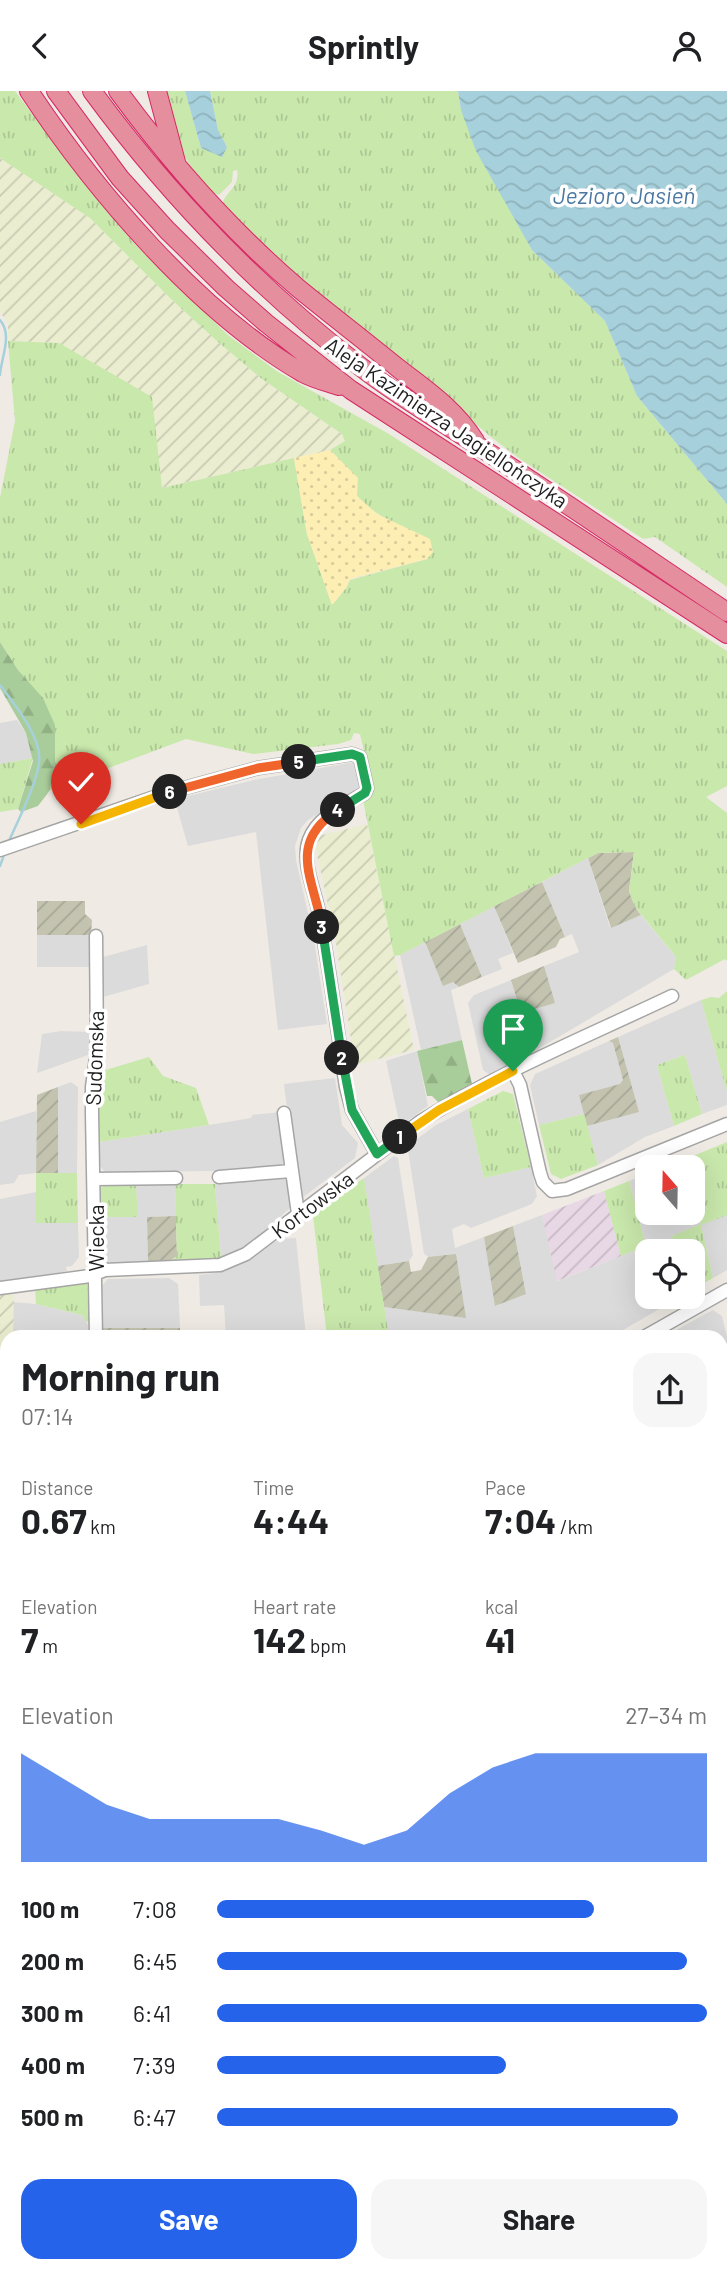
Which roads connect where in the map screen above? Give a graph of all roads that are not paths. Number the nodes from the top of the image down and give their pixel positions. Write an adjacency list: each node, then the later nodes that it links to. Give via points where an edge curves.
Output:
1 (29, 91): 7 (highway, via 59,137 109,198 181,276 267,349 306,374)
2 (56, 91): 7 (highway, Aleja Kazimierza Jagiellończyka, via 120,178 167,230 256,314)
3 (92, 91): 8 (highway, Aleja Kazimierza Jagiellończyka, via 158,177 249,272 362,368)
4 (118, 91): 6 (highway)
5 (157, 91): 6 (highway)
6 (177, 166): 8 (highway, via 222,216 297,286 462,421)
7 (352, 390): 10 (highway, Aleja Kazimierza Jagiellończyka)
8 (477, 444): 9 (highway, Aleja Kazimierza Jagiellończyka)
9 (727, 612)
10 (727, 634)
11 (0, 850): 17 (street, via 166,793 258,768 352,754 360,757 365,793 322,820 307,848 346,1087 352,1110)
12 (96, 936): 21 (street, Sudomska)
13 (671, 996): 14 (street, Kortowska)
14 (513, 1071): 16 (street, via 540,1173 552,1191); 17 (street, Kortowska, via 439,1110)
15 (284, 1112): 18 (street)
16 (727, 1124)
17 (377, 1154): 22 (street, Kortowska)
18 (292, 1171): 19 (street); 22 (street)
19 (219, 1177)
20 (176, 1178): 21 (street, Wiecka)
21 (94, 1179): 23 (street, Wiecka)
22 (298, 1214): 23 (street, Kortowska, via 246,1254 220,1265)
23 (95, 1274): 24 (street, Kortowska); 26 (street, Wiecka)
24 (0, 1288)
25 (727, 1290): 27 (street)
26 (96, 1330)
27 (656, 1330)

